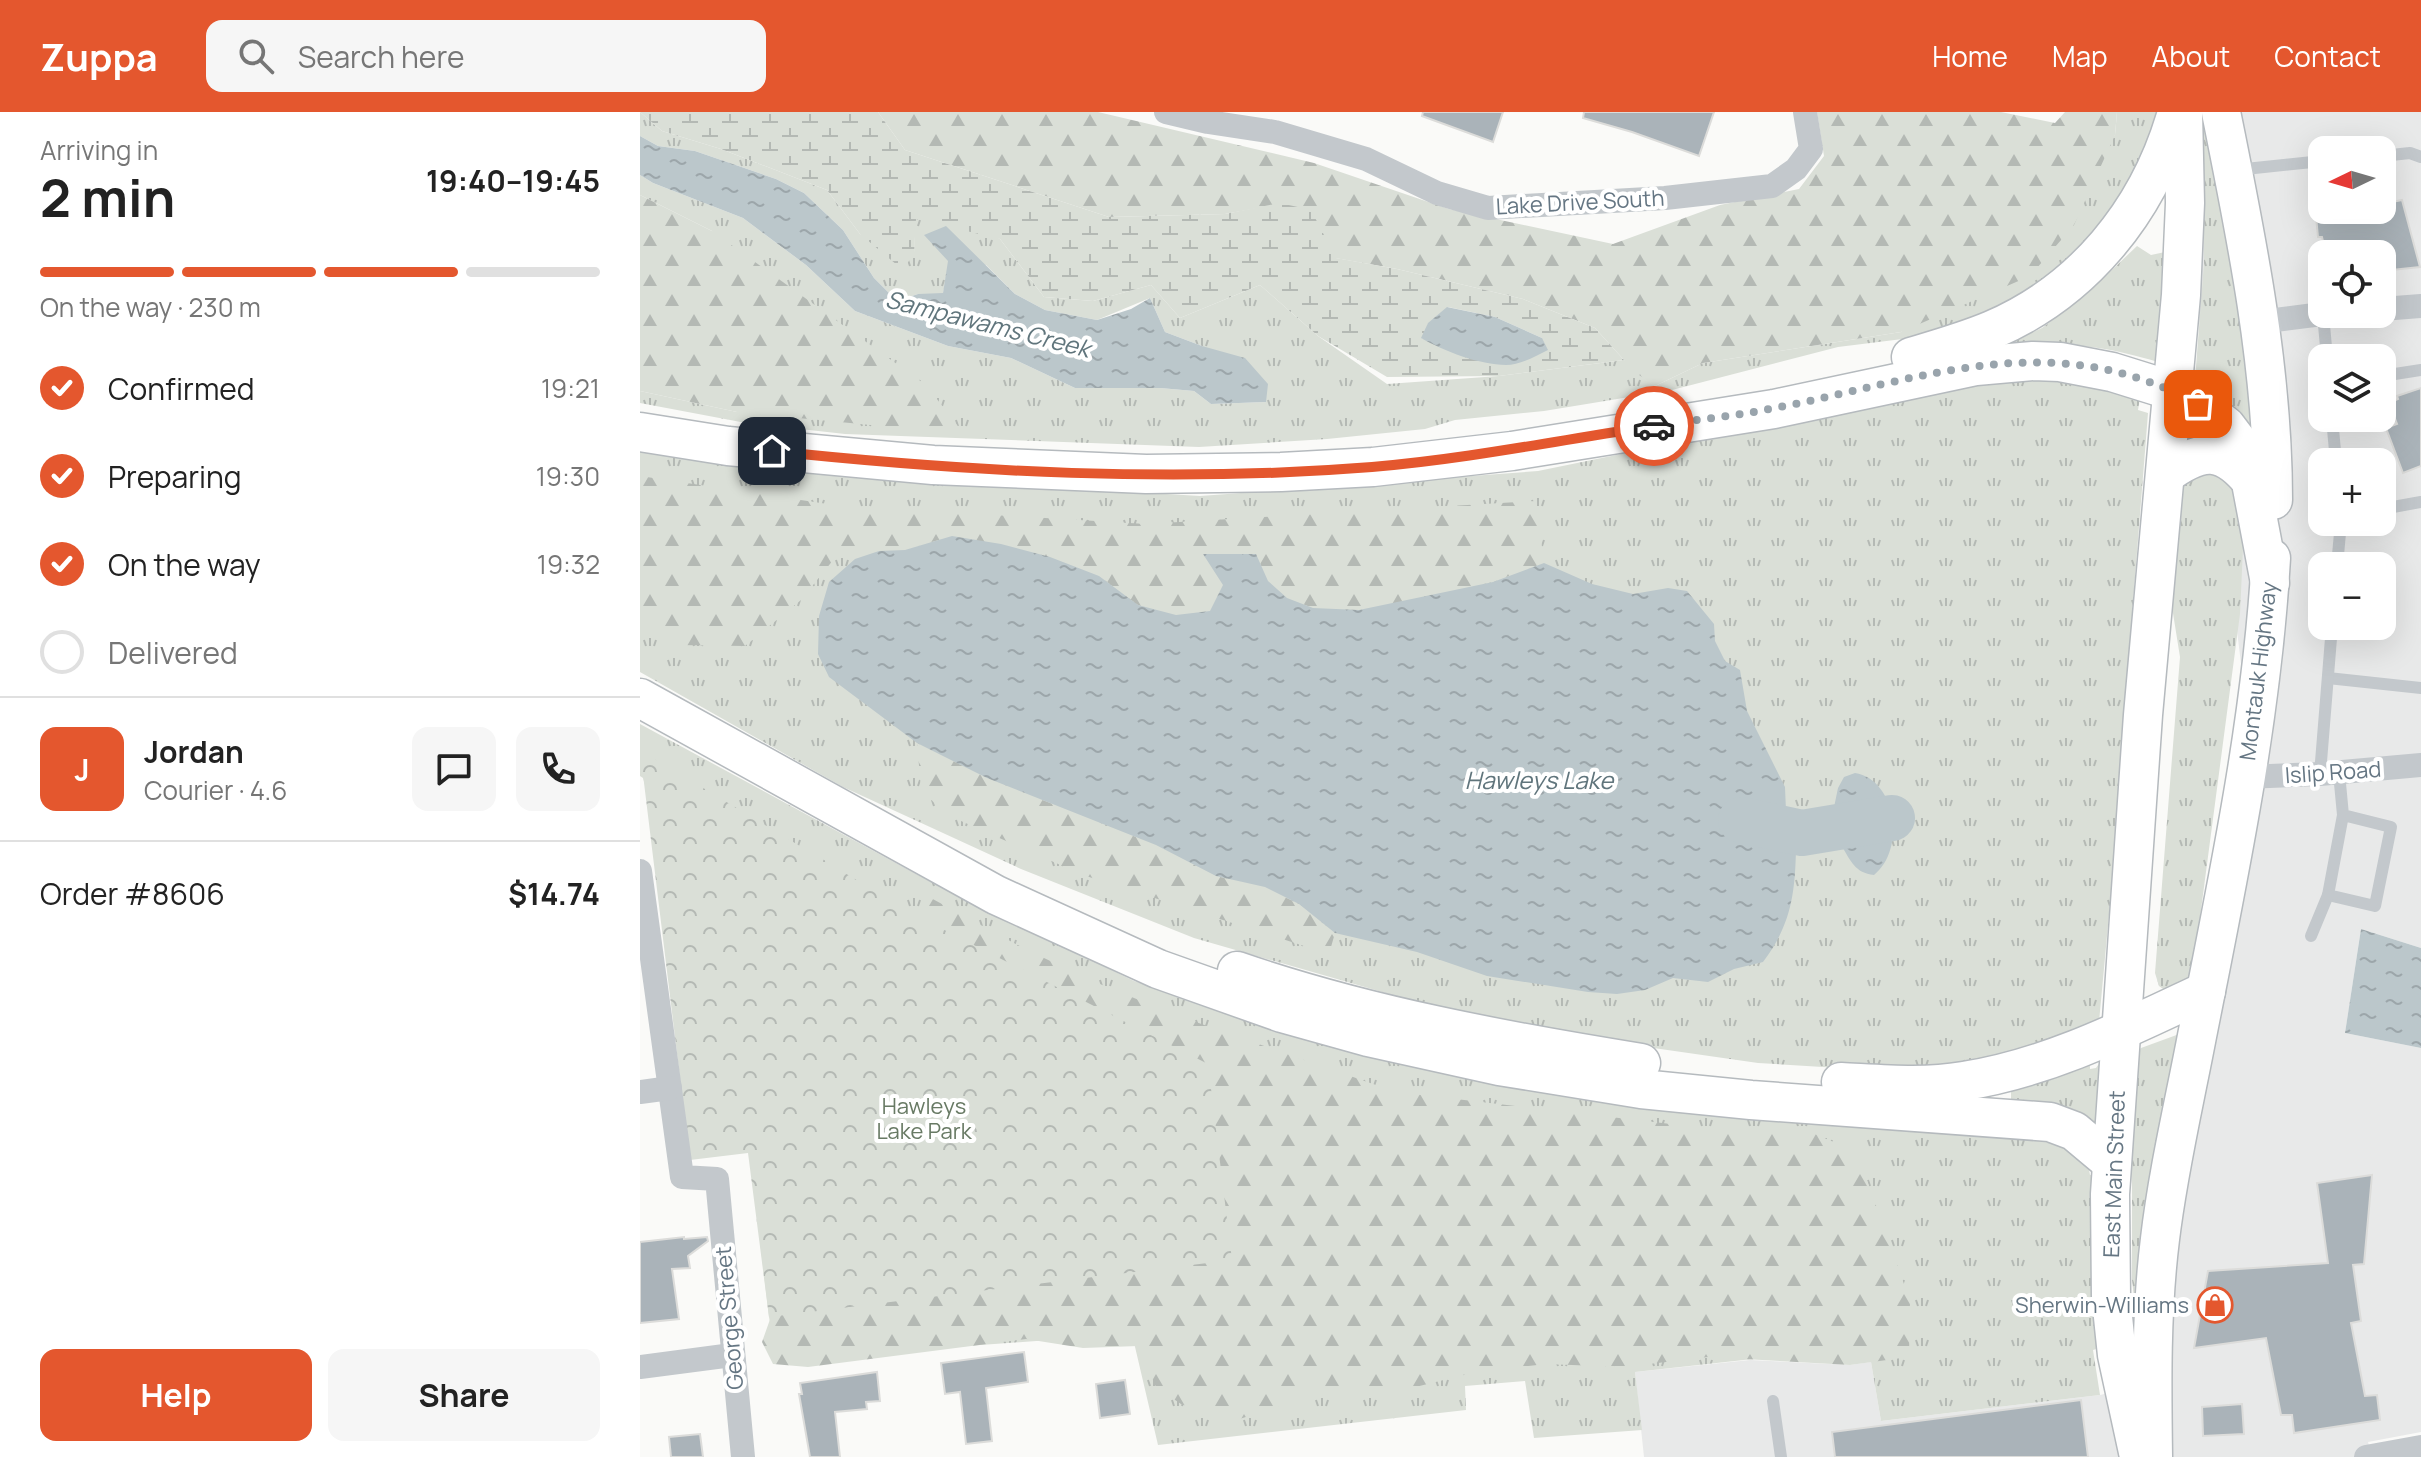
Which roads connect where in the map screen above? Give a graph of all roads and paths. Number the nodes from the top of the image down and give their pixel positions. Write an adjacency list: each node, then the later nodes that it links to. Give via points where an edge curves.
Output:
1 (1166, 112): 2 (street, Lake Drive South, via 1275,132 1366,159 1437,193 1488,208 1772,186 1796,169 1811,149)
2 (1805, 112)
3 (2180, 112): 15 (main road, via 2184,239); 16 (main road, via 2150,183 2119,231 2074,279 2035,307 1938,349)
4 (2221, 112): 8 (main road, Montauk Highway)
5 (2396, 154): 6 (lane)
6 (2421, 157)
7 (2308, 162): 8 (lane)
8 (2233, 170): 12 (main road, Montauk Highway)
9 (2421, 306): 10 (street)
10 (2396, 308)
11 (2308, 316): 12 (street)
12 (2259, 322): 22 (main road, Montauk Highway, via 2271,445)
13 (2421, 370): 14 (lane)
14 (2396, 374)
15 (2173, 391): 16 (main road, via 2086,366 2033,361 1948,370 1774,409); 18 (main road); 19 (main road, via 2226,426 2245,451)
16 (1649, 427): 17 (main road, via 1420,462 1189,474 866,460)
17 (640, 432)
18 (2166, 474): 19 (main road, via 2193,457 2213,454 2232,462); 37 (main road)
19 (2252, 482): 22 (main road)
20 (2421, 502): 21 (lane)
21 (2396, 506)
22 (2270, 583): 29 (main road, Montauk Highway)
23 (2331, 640): 24 (lane)
24 (2328, 678): 25 (lane); 28 (lane)
25 (2421, 688)
26 (640, 698): 31 (main road)
27 (2421, 765): 28 (street, Islip Road)
28 (2330, 774): 29 (street, Islip Road); 30 (lane)
29 (2245, 777): 36 (main road, Montauk Highway)
30 (2343, 815): 33 (lane); 33 (lane, via 2391,827 2375,906)
31 (888, 835): 37 (main road, via 1081,916 1281,985 1445,1028 1630,1061 1795,1080 1941,1083 2022,1067); 40 (main road, via 996,895 1131,957 1241,1000 1338,1029 1499,1066 1641,1089 2050,1122 2074,1131)
32 (640, 871): 35 (street)
33 (2328, 895): 34 (lane)
34 (2311, 936)
35 (645, 938): 38 (street)
36 (2206, 991): 37 (main road); 48 (main road, Montauk Highway, via 2162,1226 2154,1308)
37 (2120, 1032): 40 (main road, East Main Street)
38 (670, 1088): 39 (street); 41 (street, George Street, via 682,1177 717,1179)
39 (640, 1092)
40 (2111, 1162): 47 (main road, East Main Street, via 2115,1335)
41 (732, 1355): 42 (street); 45 (street, George Street)
42 (640, 1367)
43 (1773, 1401): 46 (lane)
44 (2421, 1447): 49 (street)
45 (743, 1457)
46 (1781, 1457)
47 (2139, 1457)
48 (2153, 1457)
49 (2366, 1457)

